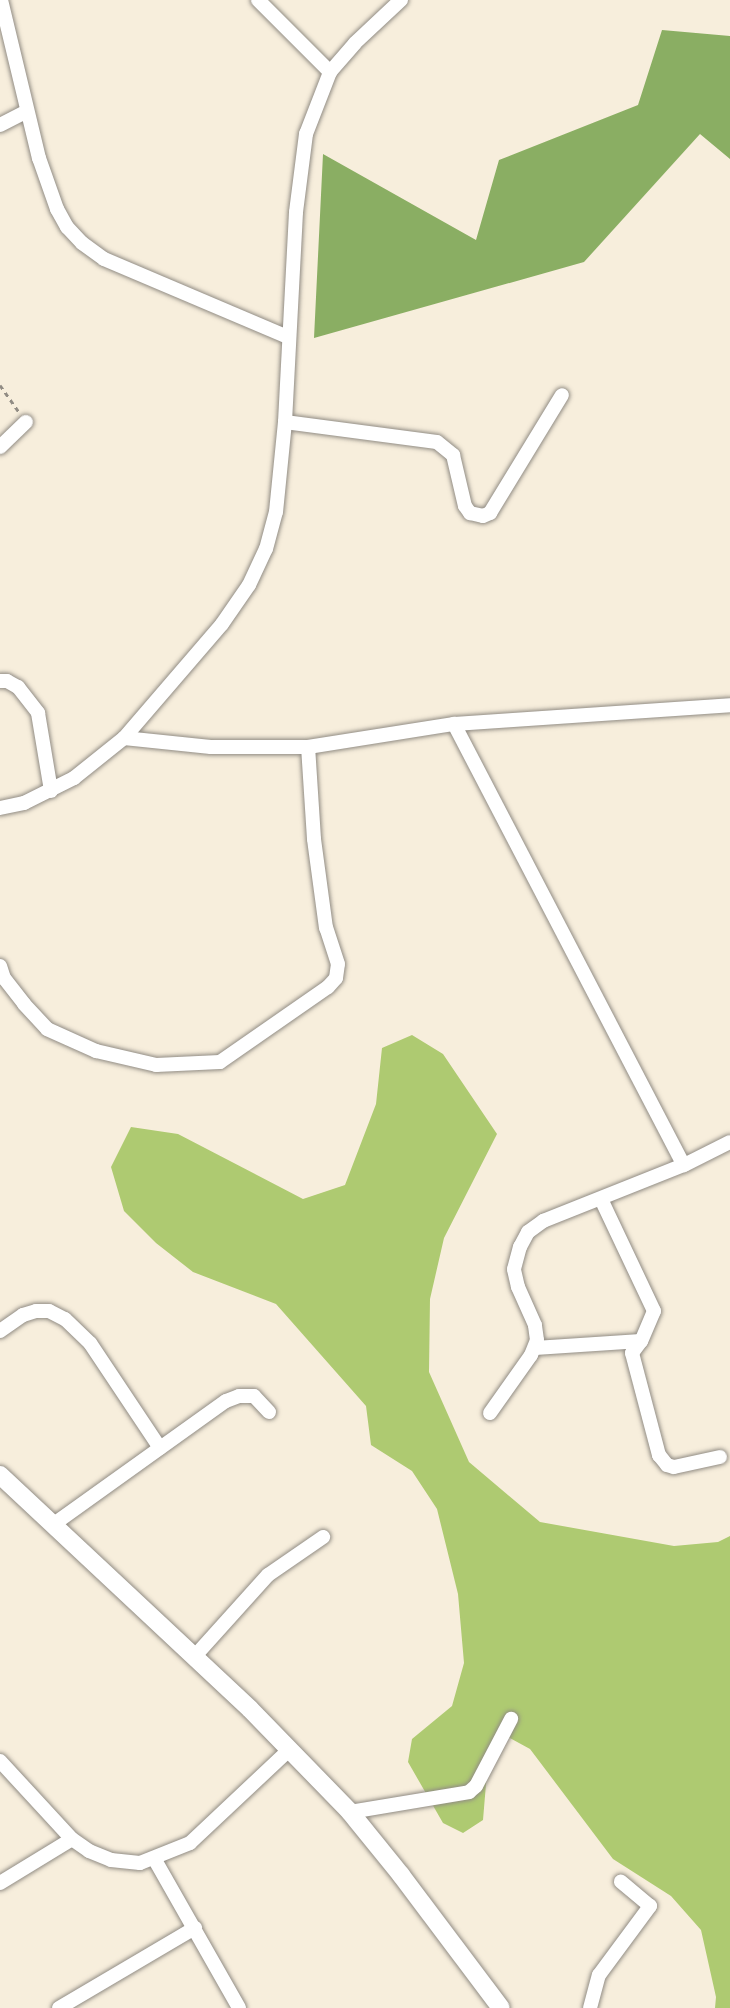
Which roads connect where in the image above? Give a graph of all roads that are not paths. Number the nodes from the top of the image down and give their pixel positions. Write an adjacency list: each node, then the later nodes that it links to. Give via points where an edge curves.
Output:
1 (2, 0): 6 (street)
2 (258, 0): 5 (street)
3 (401, 0): 5 (street)
4 (0, 42): 6 (street)
5 (330, 72): 9 (street, via 306,134 296,212)
6 (19, 75): 7 (street)
7 (26, 112): 8 (street); 9 (street, via 57,209 82,243 104,259)
8 (0, 124)
9 (288, 337): 12 (street)
10 (562, 395): 12 (street, via 490,513 483,516 470,513 465,506 453,455 437,442)
11 (26, 422): 13 (street)
12 (285, 422): 17 (street, via 276,512 266,549 249,585 222,624)
13 (0, 447)
14 (0, 681): 19 (street, via 18,687 38,712)
15 (730, 705): 16 (street)
16 (454, 724): 18 (street); 23 (street)
17 (124, 738): 18 (street, via 211,747); 19 (street)
18 (308, 747): 21 (street, via 314,839 326,928 338,964 336,978 328,987 220,1062 156,1065 96,1051 47,1029 4,978)
19 (51, 791): 20 (street)
20 (0, 808)
21 (0, 966)
22 (730, 1142): 23 (street)
23 (684, 1165): 24 (street)
24 (601, 1199): 26 (street, via 654,1311); 27 (street, via 543,1221 528,1232 519,1247 514,1269 535,1325)
25 (0, 1331): 30 (street, via 36,1311 49,1311 65,1319 90,1343)
26 (641, 1341): 27 (street); 31 (street, via 632,1358 663,1461 674,1467)
27 (535, 1348): 29 (street)
28 (269, 1412): 30 (street, via 254,1396 239,1396)
29 (490, 1413)
30 (160, 1448): 33 (street)
31 (720, 1457)
32 (0, 1475): 33 (street)
33 (54, 1524): 35 (street)
34 (323, 1537): 35 (street, via 268,1575)
35 (195, 1656): 37 (street)
36 (511, 1719): 39 (street, via 469,1792)
37 (290, 1749): 39 (street); 41 (street, via 190,1843)
38 (0, 1761): 40 (street)
39 (350, 1812): 47 (street)
40 (72, 1839): 41 (street, via 111,1860); 43 (street)
41 (155, 1860): 44 (street)
42 (621, 1882): 48 (street, via 650,1906 599,1975)
43 (0, 1883)
44 (195, 1928): 45 (street); 46 (street)
45 (59, 2008)
46 (239, 2008)
47 (501, 2008)
48 (590, 2008)

